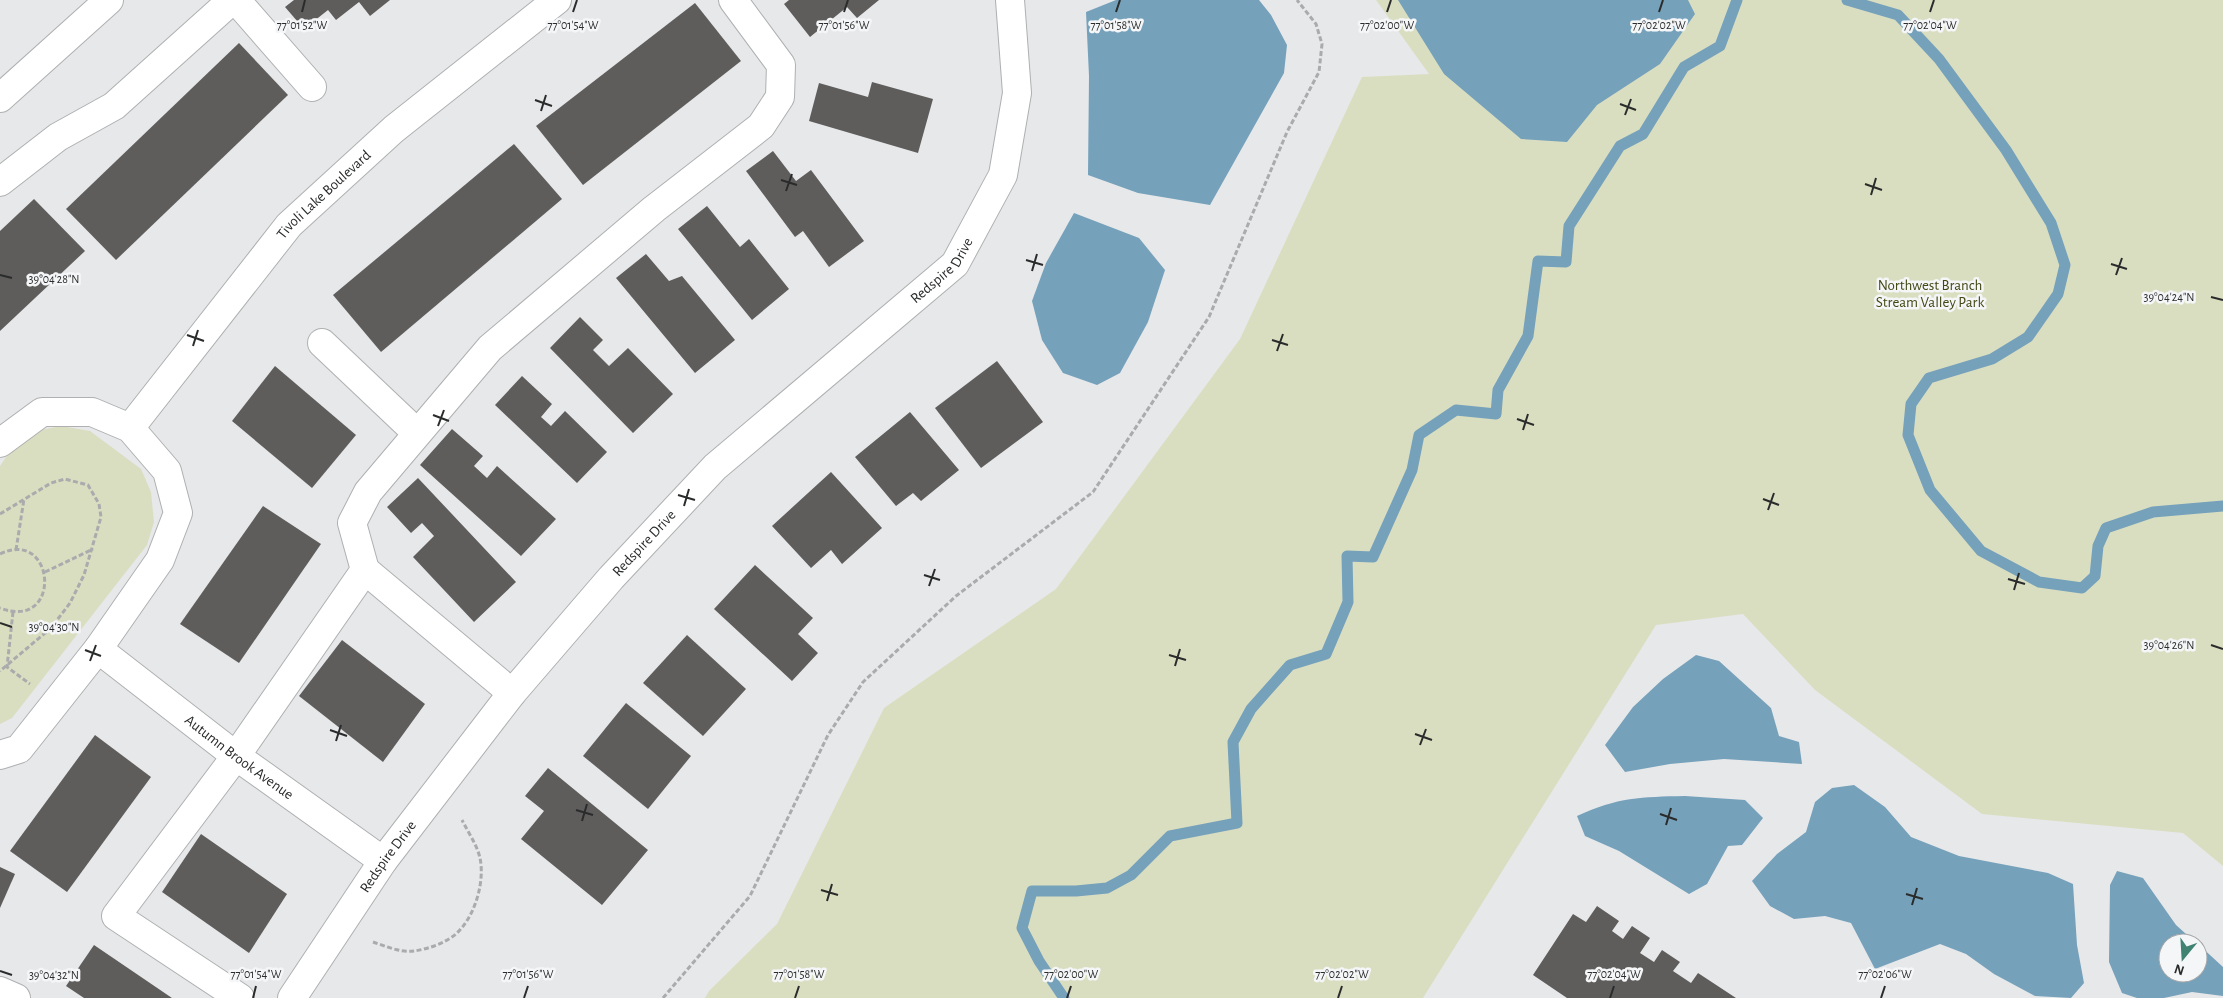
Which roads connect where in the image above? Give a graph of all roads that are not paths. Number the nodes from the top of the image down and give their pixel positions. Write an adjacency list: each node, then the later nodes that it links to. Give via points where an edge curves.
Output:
1 (108, 0): 8 (street)
2 (232, 0): 9 (street, via 114,106 58,136)
3 (236, 0): 7 (street)
4 (733, 0): 12 (street, via 780,65 780,97 761,126 654,209 490,348)
5 (1010, 0): 16 (street, Redspire Drive, via 1017,93 1003,175 955,264 714,467 611,578)
6 (552, 1): 11 (street, Tivoli Lake Boulevard, via 394,129 289,225)
7 (312, 87)
8 (0, 98)
9 (0, 182)
10 (322, 343): 12 (street)
11 (130, 428): 13 (street, via 92,412 42,412); 15 (street, via 167,472 178,513 160,560)
12 (417, 433): 14 (street, via 368,492 352,523)
13 (0, 443)
14 (365, 570): 16 (street); 18 (street)
15 (98, 649): 17 (street, via 19,749); 18 (street, Autumn Brook Avenue)
16 (512, 693): 19 (street, Redspire Drive)
17 (0, 755)
18 (236, 756): 19 (street, Autumn Brook Avenue); 22 (street, via 116,916)
19 (383, 861): 23 (street, Redspire Drive)
20 (0, 991): 21 (street)
21 (16, 998)
22 (240, 998)
23 (292, 998)

